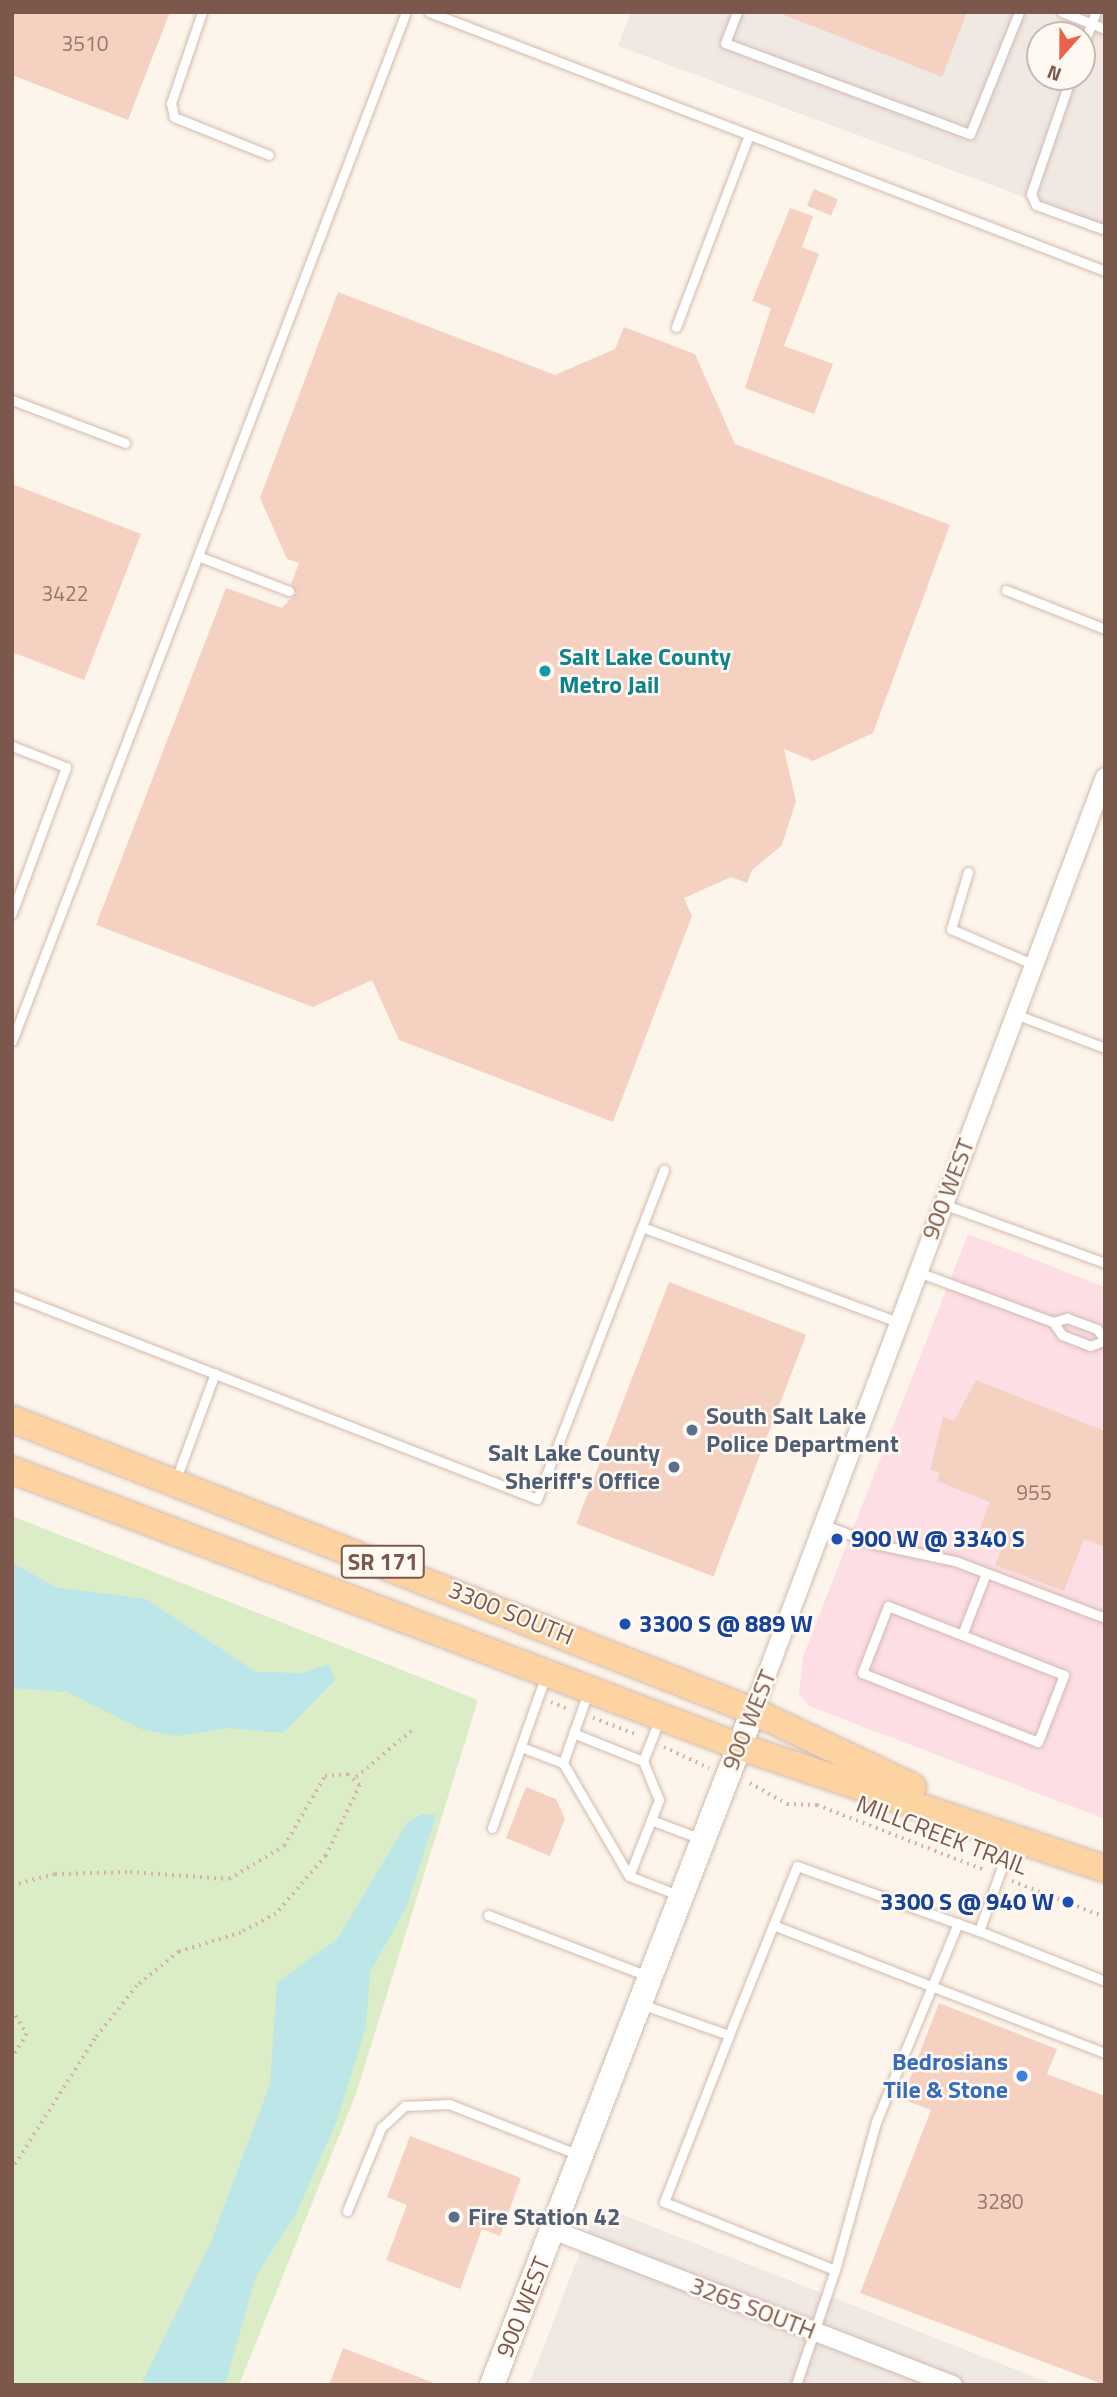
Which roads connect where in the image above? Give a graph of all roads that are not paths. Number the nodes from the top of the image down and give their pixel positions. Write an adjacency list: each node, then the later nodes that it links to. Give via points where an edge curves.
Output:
1 (202, 12): 10 (lane, via 171,103 174,117)
2 (406, 12): 16 (lane)
3 (429, 12): 9 (lane)
4 (737, 12): 5 (lane, via 725,43 970,134)
5 (1018, 12)
6 (1062, 12): 7 (lane)
7 (1084, 21)
8 (1066, 91): 11 (lane, via 1031,194 1037,205)
9 (749, 135): 12 (lane); 13 (lane)
10 (269, 155)
11 (1105, 230)
12 (1105, 271)
13 (676, 327)
14 (12, 400): 15 (lane)
15 (125, 443)
16 (198, 556): 18 (lane); 26 (lane)
17 (1006, 590): 19 (lane)
18 (289, 591)
19 (1105, 629)
20 (12, 746): 23 (lane, via 66,767)
21 (1105, 777): 24 (street, 900 WEST)
22 (968, 872): 24 (lane, via 951,929)
23 (12, 913)
24 (1034, 965): 25 (street, 900 WEST)
25 (1014, 1014): 27 (lane); 29 (street, 900 WEST)
26 (12, 1041)
27 (1105, 1047)
28 (664, 1170): 30 (lane)
29 (943, 1204): 31 (lane); 32 (street, 900 WEST)
30 (642, 1227): 34 (lane); 37 (lane, via 537,1499)
31 (1105, 1263)
32 (917, 1271): 34 (street, 900 WEST); 35 (lane)
33 (12, 1295): 37 (lane)
34 (897, 1322): 41 (street, 900 WEST)
35 (1053, 1322): 36 (lane, via 1067,1318 1097,1329); 36 (lane, via 1062,1335 1090,1346)
36 (1105, 1341)
37 (215, 1373): 40 (lane)
38 (12, 1419): 40 (main road, 3300 SOUTH / SR 171)
39 (12, 1470): 45 (main road, 3300 SOUTH / SR 171)
40 (176, 1479): 47 (main road, 3300 SOUTH / SR 171)
41 (824, 1525): 42 (lane); 47 (street, 900 WEST)
42 (986, 1573): 43 (lane); 44 (lane)
43 (1105, 1618)
44 (962, 1635): 44 (lane, via 888,1606 862,1673 1038,1742 1064,1675)
45 (547, 1672): 46 (main road, 3300 SOUTH / SR 171); 51 (lane)
46 (590, 1688): 48 (main road, 3300 SOUTH / SR 171); 49 (lane)
47 (753, 1711): 50 (main road, 900 WEST); 56 (main road, 3300 SOUTH / SR 171)
48 (660, 1716): 50 (main road, 3300 SOUTH / SR 171); 52 (lane)
49 (573, 1733): 52 (lane); 53 (lane)
50 (738, 1746): 56 (main road, 3300 SOUTH / SR 171); 57 (main road, 900 WEST)
51 (520, 1747): 53 (lane); 55 (lane)
52 (643, 1761): 54 (lane, via 659,1800)
53 (563, 1763): 59 (lane)
54 (651, 1820): 57 (lane); 59 (lane)
55 (492, 1828)
56 (1007, 1832): 58 (main road, 3300 SOUTH / SR 171); 64 (lane, via 999,1875)
57 (702, 1840): 60 (main road, 900 WEST)
58 (1105, 1869)
59 (629, 1876): 60 (lane)
60 (681, 1896): 65 (main road, 900 WEST)
61 (488, 1915): 65 (lane)
62 (958, 1923): 63 (lane, via 797,1866); 64 (lane); 67 (lane)
63 (773, 1925): 67 (lane); 69 (lane)
64 (979, 1931): 66 (lane)
65 (650, 1976): 68 (main road, 900 WEST)
66 (1105, 1981)
67 (931, 1985): 70 (lane); 74 (lane, via 876,2122)
68 (640, 2003): 69 (lane); 71 (main road, 900 WEST)
69 (729, 2035): 74 (lane, via 664,2202)
70 (1105, 2053)
71 (581, 2156): 72 (lane, via 449,2104 405,2106 381,2128); 73 (main road, 900 WEST)
72 (347, 2211)
73 (553, 2230): 75 (street, 3265 SOUTH); 76 (main road, 900 WEST)
74 (835, 2270): 75 (lane)
75 (814, 2331): 77 (lane); 78 (street, 3265 SOUTH)
76 (492, 2385)
77 (796, 2385)
78 (953, 2385)

